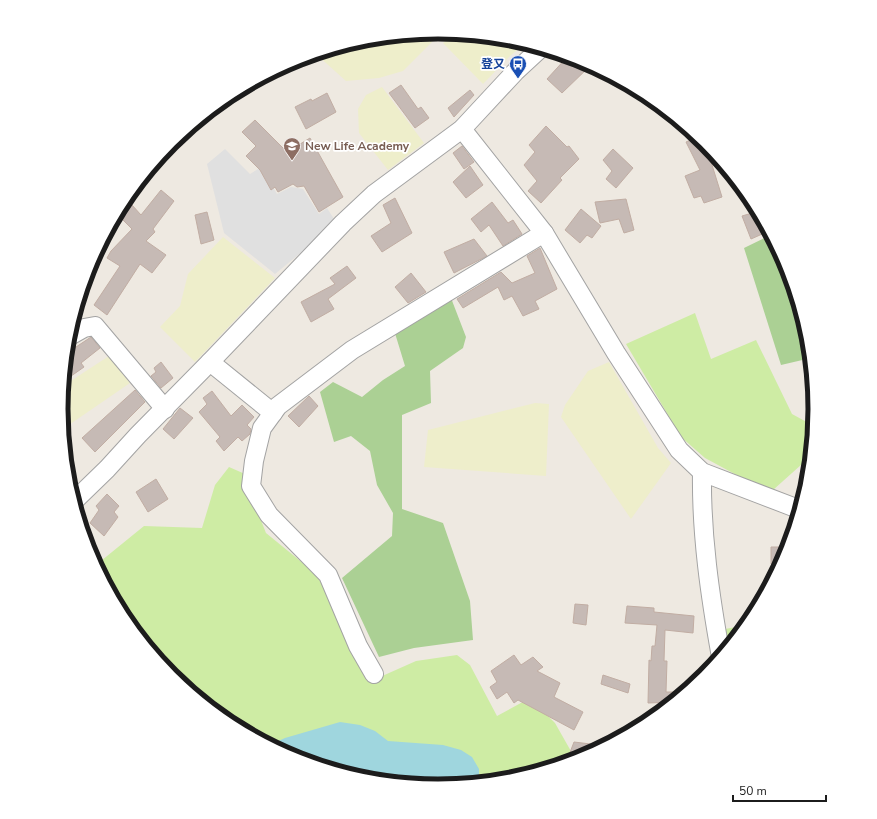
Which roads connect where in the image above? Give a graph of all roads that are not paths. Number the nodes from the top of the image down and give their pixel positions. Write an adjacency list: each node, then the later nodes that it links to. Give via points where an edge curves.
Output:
1 (536, 53): 2 (street)
2 (462, 129): 3 (street); 5 (street, via 374,194)
3 (544, 233): 7 (street, via 352,350 278,406); 8 (street, via 679,450)
4 (76, 332): 6 (street, via 95,326)
5 (210, 362): 6 (street); 7 (street)
6 (165, 408): 9 (street)
7 (273, 413): 12 (street, via 262,428 251,486 269,515 328,575 358,646)
8 (702, 472): 10 (street); 11 (street, via 702,511)
9 (79, 496)
10 (795, 508)
11 (720, 650)
12 (374, 674)

